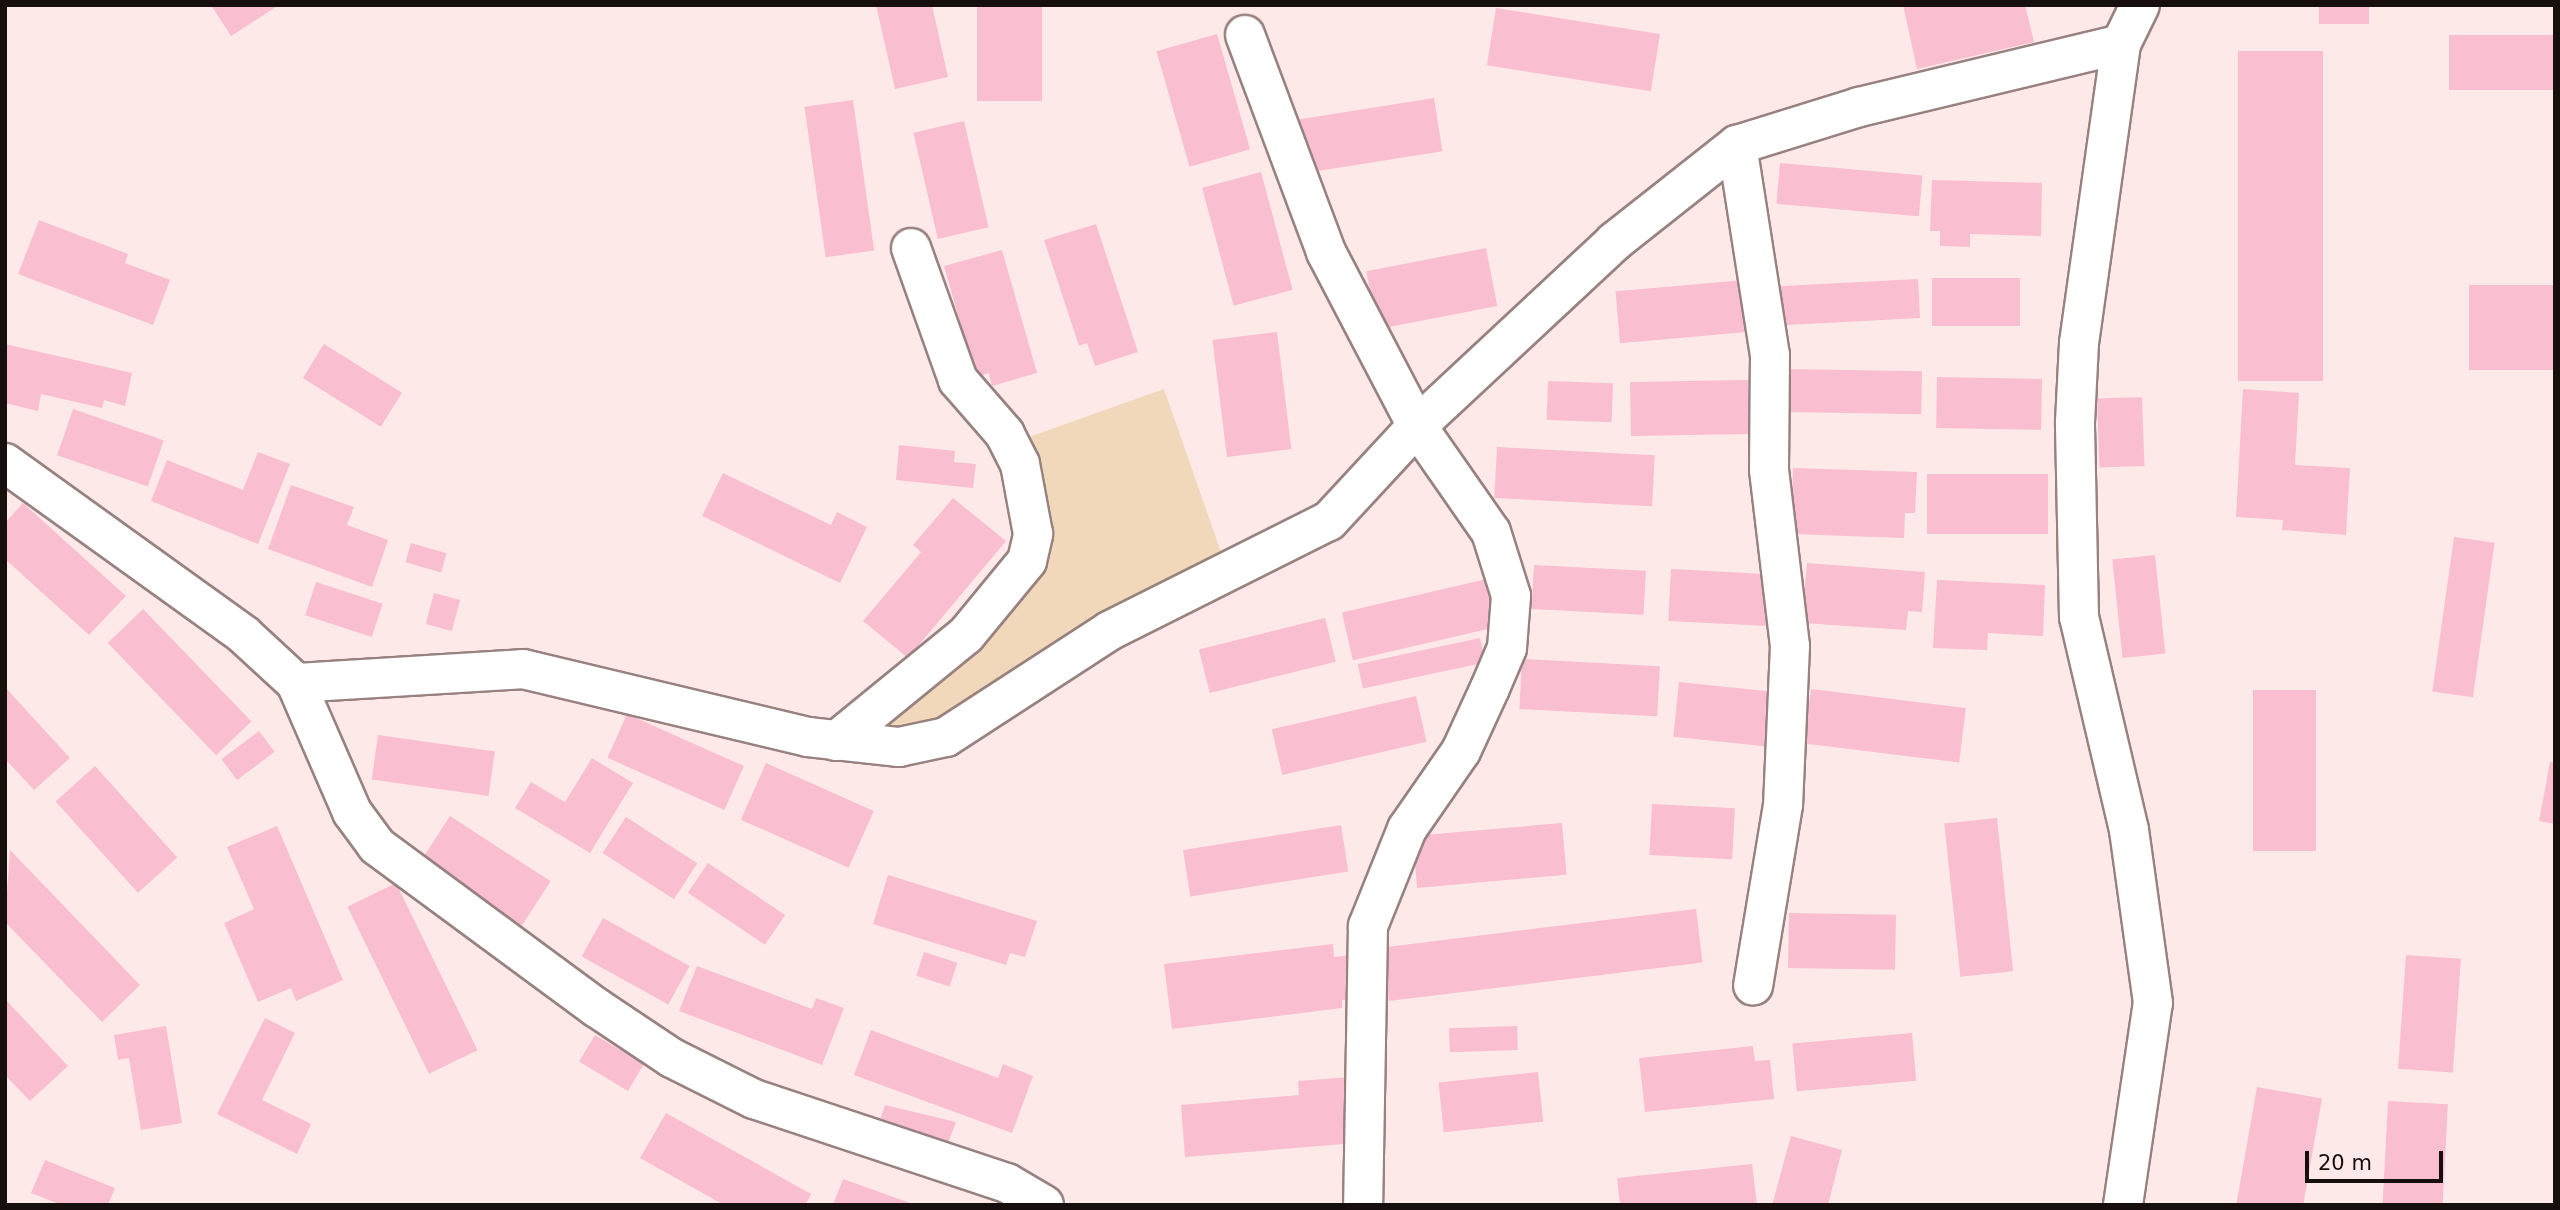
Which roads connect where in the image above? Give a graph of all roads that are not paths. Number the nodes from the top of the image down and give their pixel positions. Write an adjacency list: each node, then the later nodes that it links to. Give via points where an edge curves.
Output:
1 (2140, 5): 3 (street)
2 (1245, 36): 6 (street, via 1284,153 1326,252)
3 (2121, 44): 4 (street, via 1858,107); 13 (street, via 2079,343 2075,422 2079,617 2129,830 2153,1003)
4 (1737, 145): 6 (street, via 1614,242); 10 (street, via 1770,355 1769,471 1790,646 1783,805)
5 (911, 248): 9 (street, via 958,380 1005,434 1020,464 1033,534 1027,561 966,635)
6 (1417, 426): 9 (street, via 1329,521 1109,631 946,737 899,747); 12 (street, via 1491,532 1507,568 1511,621 1507,648 1461,751 1407,829 1368,926)
7 (5, 463): 8 (street, via 244,635)
8 (296, 683): 9 (street, via 523,669 737,724); 11 (street, via 352,813 377,846 597,1008 672,1058 754,1099 1007,1183)
9 (836, 741)
10 (1753, 986)
11 (1044, 1205)
12 (1363, 1205)
13 (2123, 1205)

